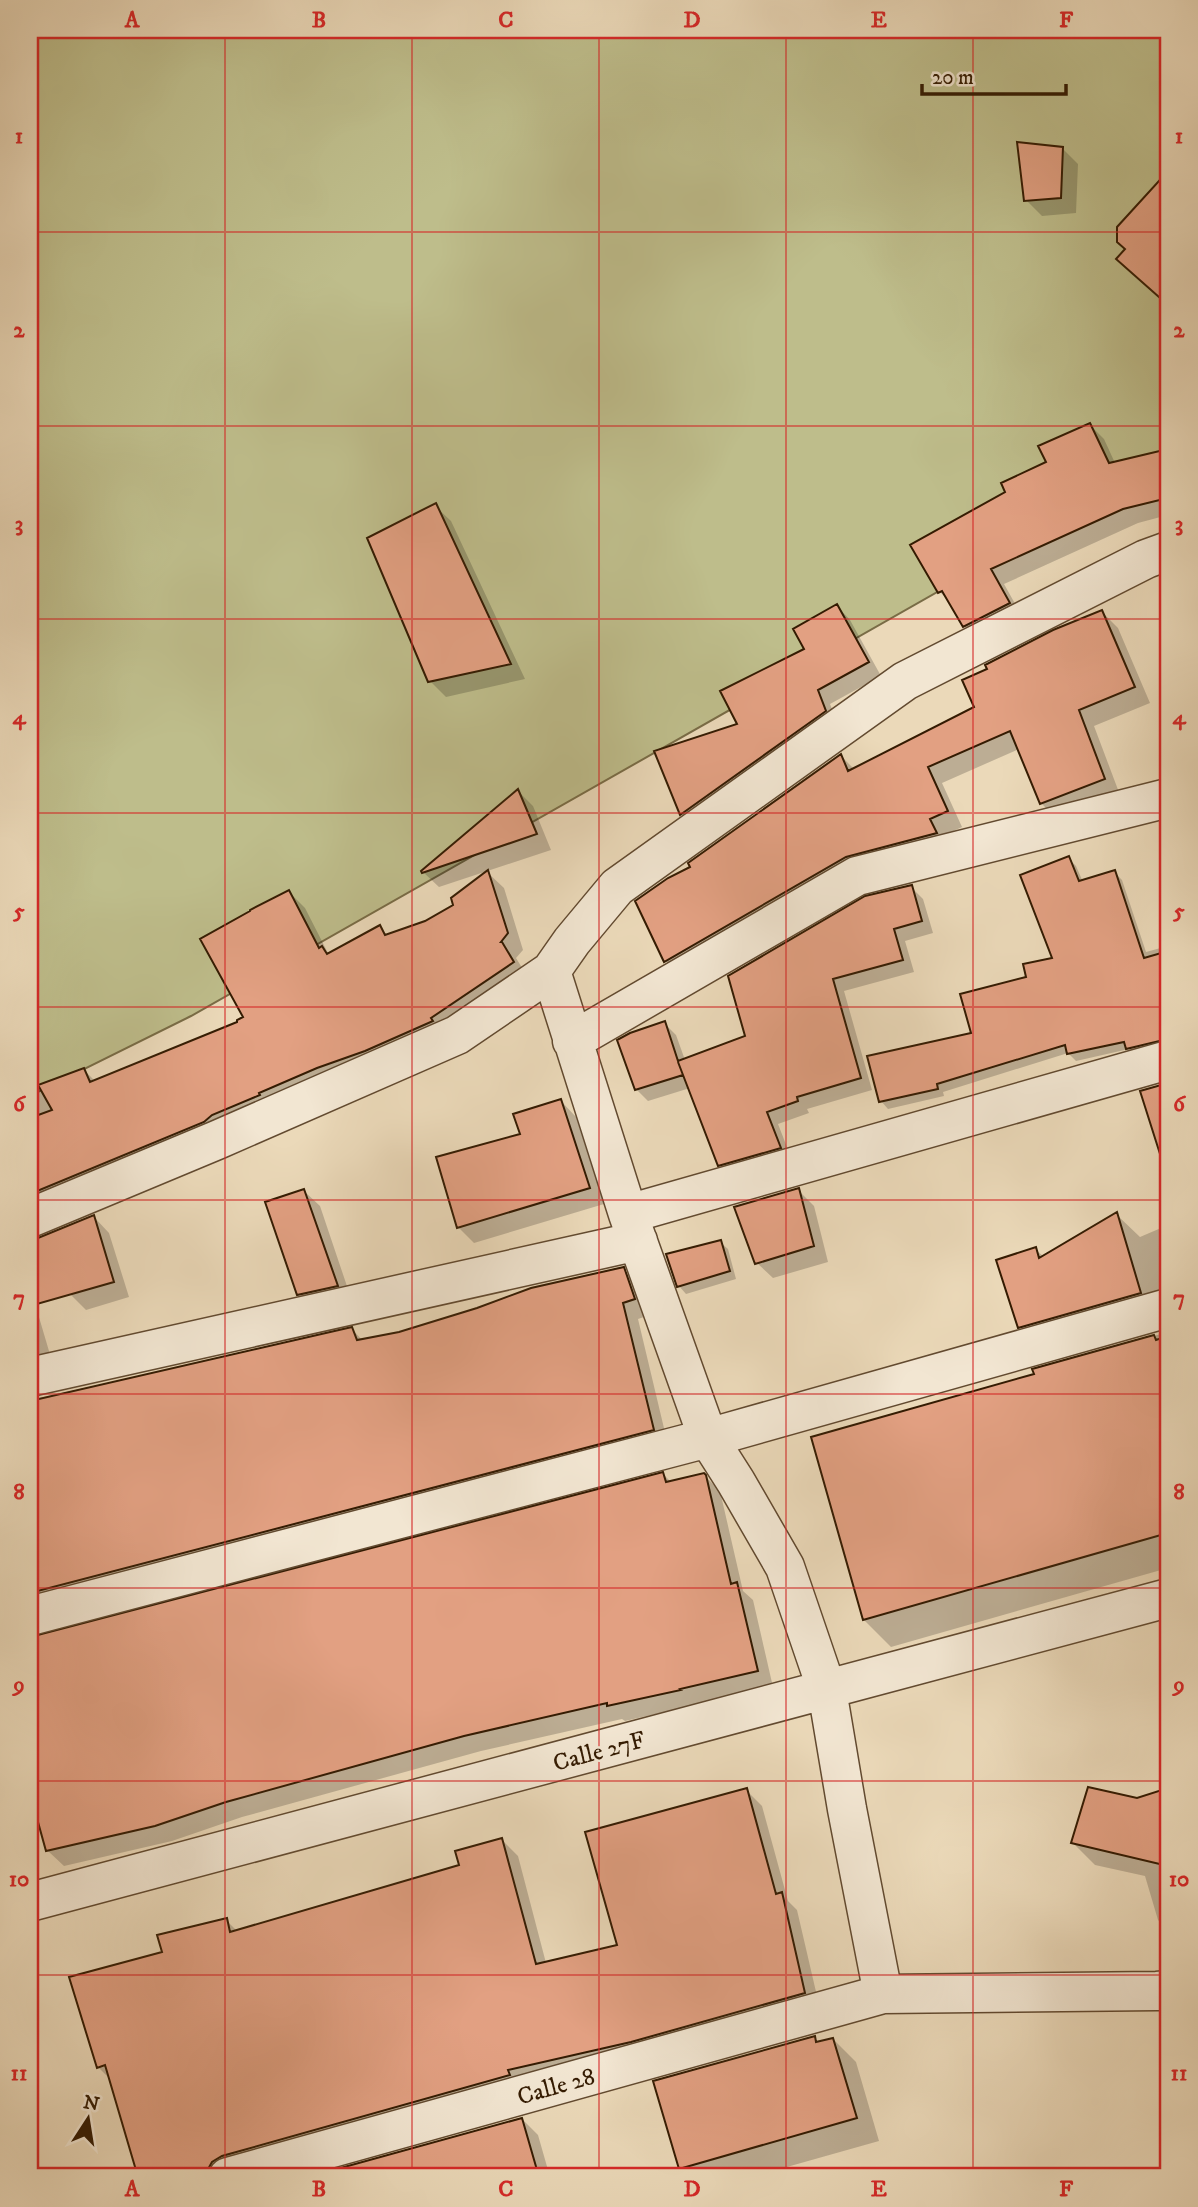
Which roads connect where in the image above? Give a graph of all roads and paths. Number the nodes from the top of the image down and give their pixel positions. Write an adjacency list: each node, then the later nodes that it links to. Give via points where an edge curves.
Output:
1 (1168, 551): 3 (street, via 905,681 617,887)
2 (1168, 798): 4 (street, via 857,876)
3 (551, 971): 4 (street); 6 (street, via 457,1035)
4 (572, 1041): 7 (street)
5 (1168, 1060): 7 (street)
6 (30, 1218)
7 (633, 1228): 9 (street); 10 (street)
8 (1168, 1308): 10 (street)
9 (30, 1377)
10 (708, 1438): 12 (street); 13 (street, via 785,1567)
11 (1168, 1598): 13 (street, Calle 27F)
12 (30, 1616)
13 (827, 1690): 14 (street, Calle 27F); 16 (street)
14 (30, 1902)
15 (1168, 1990): 16 (street, Calle 28)
16 (883, 1994): 17 (street, Calle 28)
17 (228, 2177)

